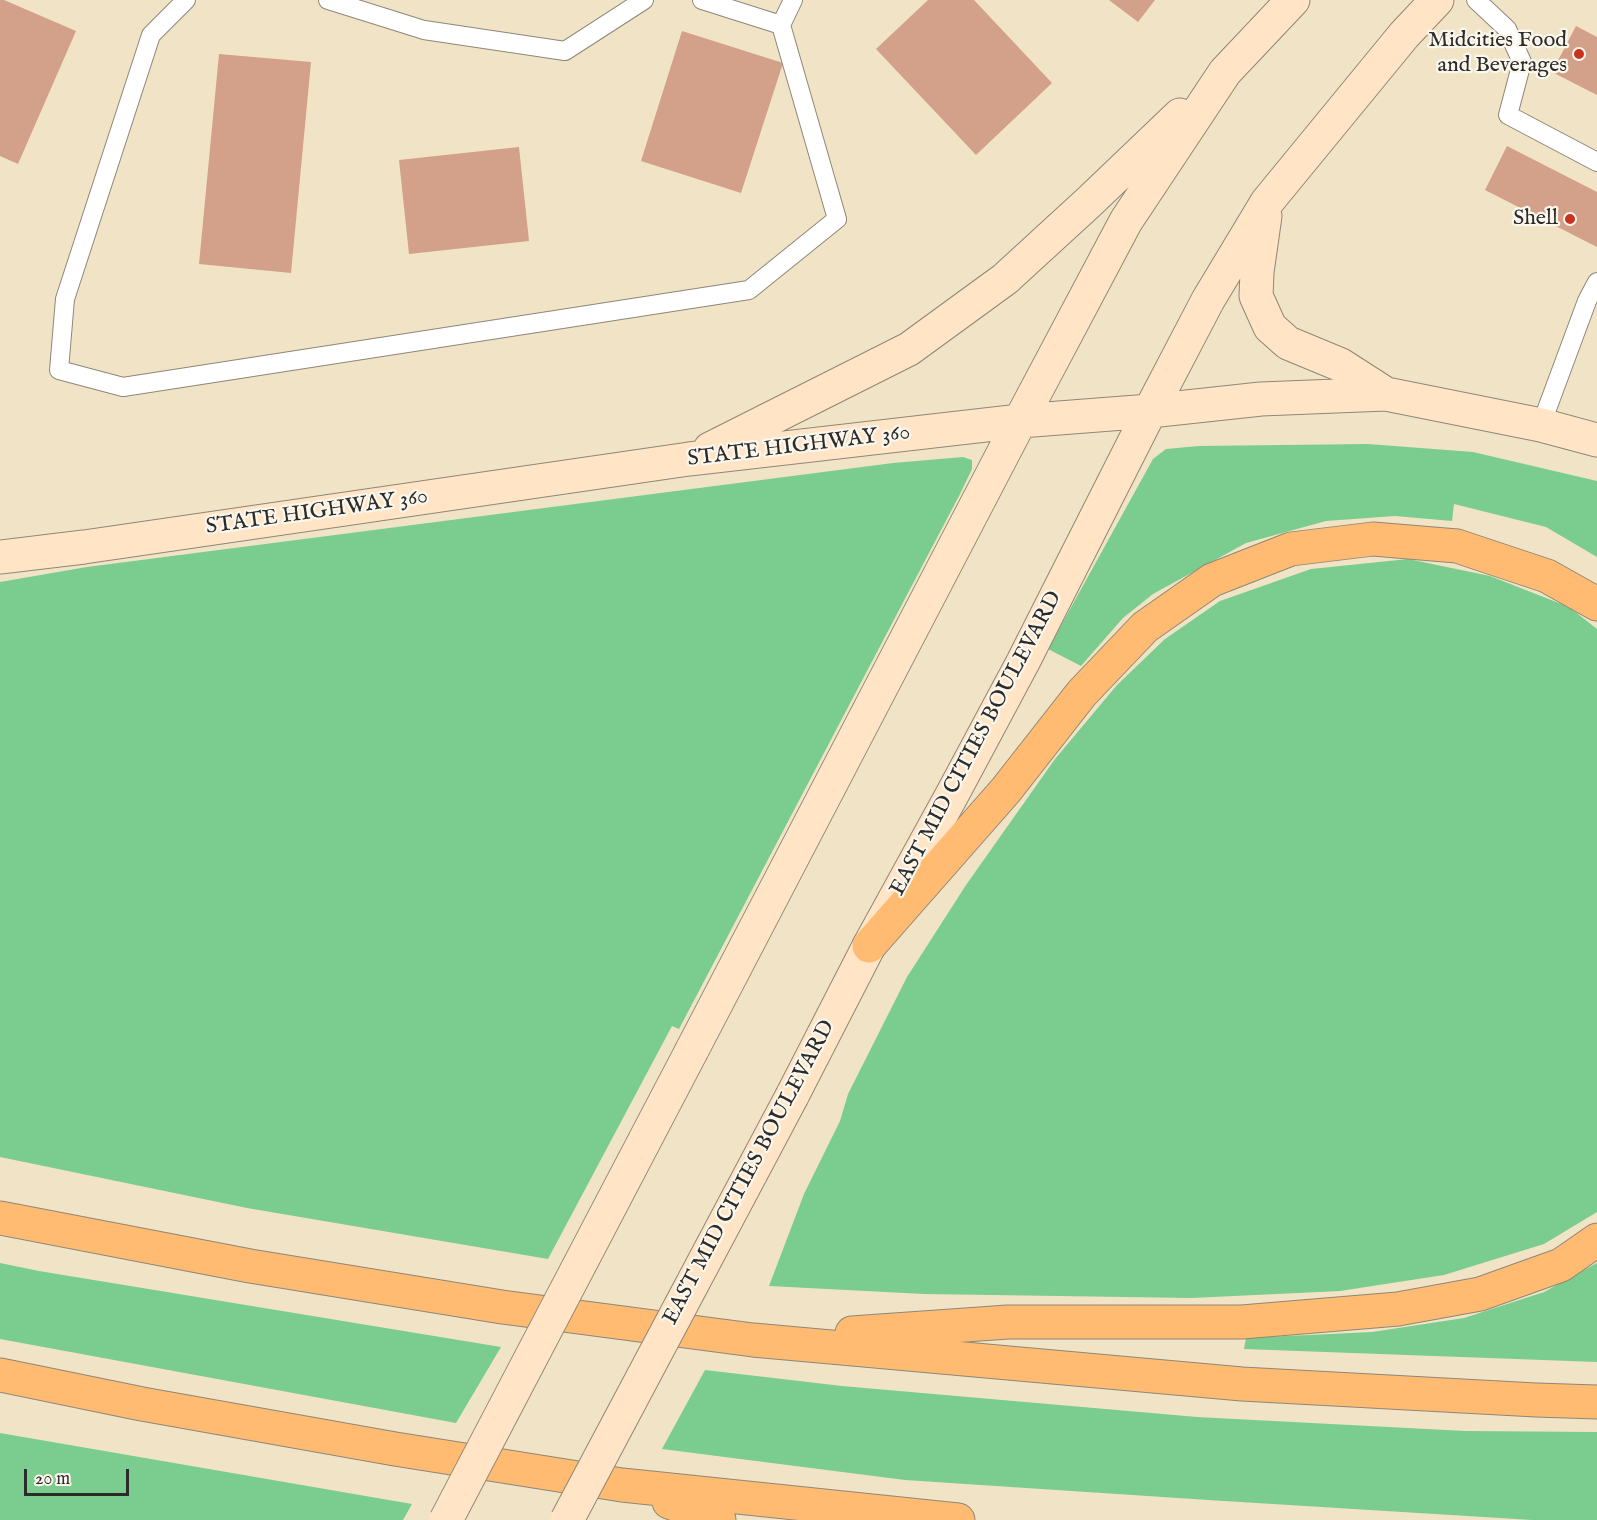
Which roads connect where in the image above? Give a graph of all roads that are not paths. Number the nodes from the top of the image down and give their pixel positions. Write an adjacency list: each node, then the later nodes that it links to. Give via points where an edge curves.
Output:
1 (186, 0): 9 (lane, via 151,35 65,299 58,369 123,387 749,290 837,219)
2 (328, 0): 3 (lane, via 424,30 565,51)
3 (644, 0)
4 (702, 0): 9 (lane)
5 (793, 0): 9 (lane)
6 (1293, 0): 10 (main road)
7 (1437, 0): 12 (main road, EAST MID CITIES BOULEVARD)
8 (1476, 0): 11 (lane, via 1507,29 1522,62 1508,115)
9 (781, 25)
10 (1225, 72): 16 (main road, via 1126,221); 19 (main road, via 1005,279 909,349)
11 (1597, 162)
12 (1267, 202): 14 (main road, via 1256,296 1270,327 1288,343 1341,365); 15 (main road, EAST MID CITIES BOULEVARD, via 1208,300)
13 (1597, 282): 17 (lane)
14 (1386, 394): 15 (main road, STATE HIGHWAY 360, via 1261,399); 17 (main road, STATE HIGHWAY 360)
15 (1150, 411): 16 (main road, STATE HIGHWAY 360); 22 (main road, EAST MID CITIES BOULEVARD, via 1023,662)
16 (1020, 421): 19 (main road, STATE HIGHWAY 360); 29 (main road, bridge)
17 (1541, 425): 18 (main road, STATE HIGHWAY 360)
18 (1597, 440)
19 (689, 459): 20 (main road, STATE HIGHWAY 360)
20 (0, 557)
21 (1597, 604): 22 (highway, via 1547,576 1457,546 1373,539 1291,549 1212,580 1145,627 1082,693 1006,790)
22 (869, 946): 30 (main road, EAST MID CITIES BOULEVARD, bridge)
23 (0, 1218): 25 (highway, via 273,1270 502,1307)
24 (1597, 1240): 25 (highway, via 1561,1265 1480,1294 1398,1309 1242,1322 1008,1322)
25 (753, 1340): 27 (highway, via 1242,1384)
26 (0, 1375): 28 (highway, via 372,1445)
27 (1597, 1402)
28 (622, 1485): 31 (highway); 32 (highway)
29 (446, 1520)
30 (567, 1520)
31 (719, 1520)
32 (958, 1520)

